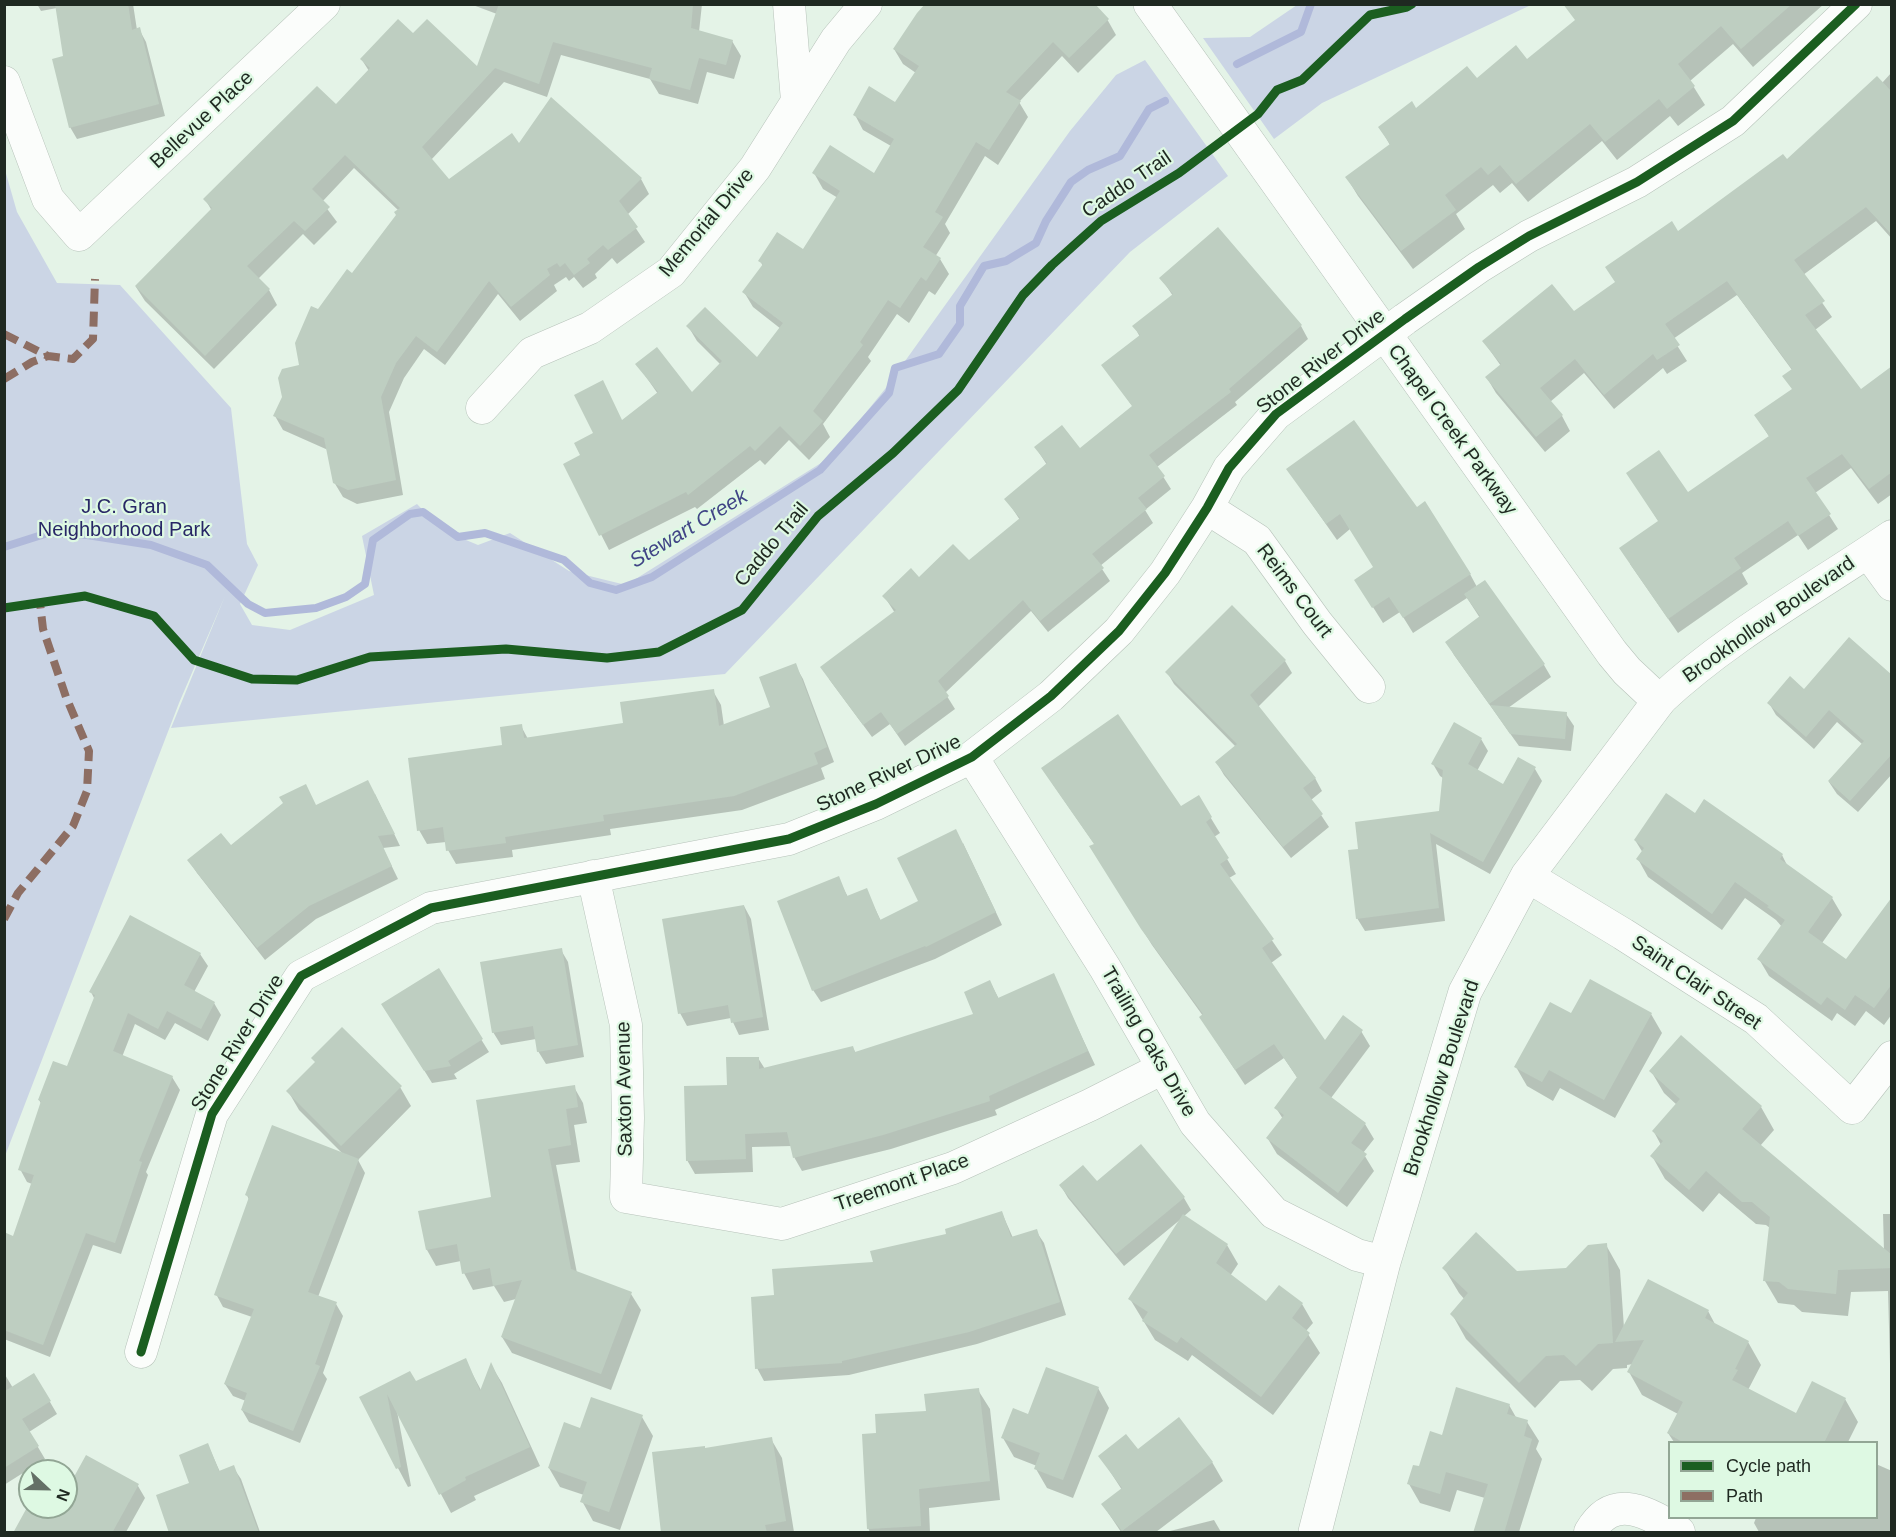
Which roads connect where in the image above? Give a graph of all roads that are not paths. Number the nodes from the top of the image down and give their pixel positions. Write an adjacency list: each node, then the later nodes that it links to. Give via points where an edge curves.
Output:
1 (324, 4): 6 (street, Bellevue Place, via 79,235 48,199)
2 (789, 4): 7 (street)
3 (866, 4): 7 (street, Memorial Drive, via 836,40)
4 (1150, 4): 8 (street, Chapel Creek Parkway)
5 (1856, 4): 8 (street, Stone River Drive, via 1734,122 1637,182 1529,236)
6 (4, 82)
7 (797, 101): 9 (street, Memorial Drive, via 755,168 671,272 590,328 532,353)
8 (1384, 335): 10 (street, Stone River Drive, via 1276,414 1229,468); 14 (street, Chapel Creek Parkway, via 1612,653)
9 (483, 408)
10 (1207, 508): 13 (street, Reims Court, via 1257,540); 15 (street, Stone River Drive, via 1165,573 1119,631 1051,696)
11 (1880, 544): 12 (street); 14 (street, Brookhollow Boulevard, via 1729,643)
12 (1892, 585)
13 (1369, 687)
14 (1659, 701): 17 (street, Brookhollow Boulevard)
15 (972, 757): 16 (street, Stone River Drive, via 876,804 789,839); 19 (street, Trailing Oaks Drive)
16 (593, 876): 20 (street, Saxton Avenue, via 626,1025); 22 (street, Stone River Drive, via 431,908 301,976 212,1114)
17 (1527, 876): 18 (street, Saint Clair Street, via 1756,1019 1852,1108); 21 (street, Brookhollow Boulevard, via 1466,992)
18 (1892, 1057)
19 (1163, 1068): 20 (street, Treemont Place, via 953,1168 782,1224); 21 (street, Trailing Oaks Drive, via 1195,1123 1274,1213 1357,1255)
20 (626, 1197)
21 (1383, 1262): 23 (street, Brookhollow Boulevard)
22 (141, 1352)
23 (1314, 1533)
24 (1590, 1533): 25 (street, via 1601,1518 1626,1508 1643,1511)
25 (1679, 1533)

